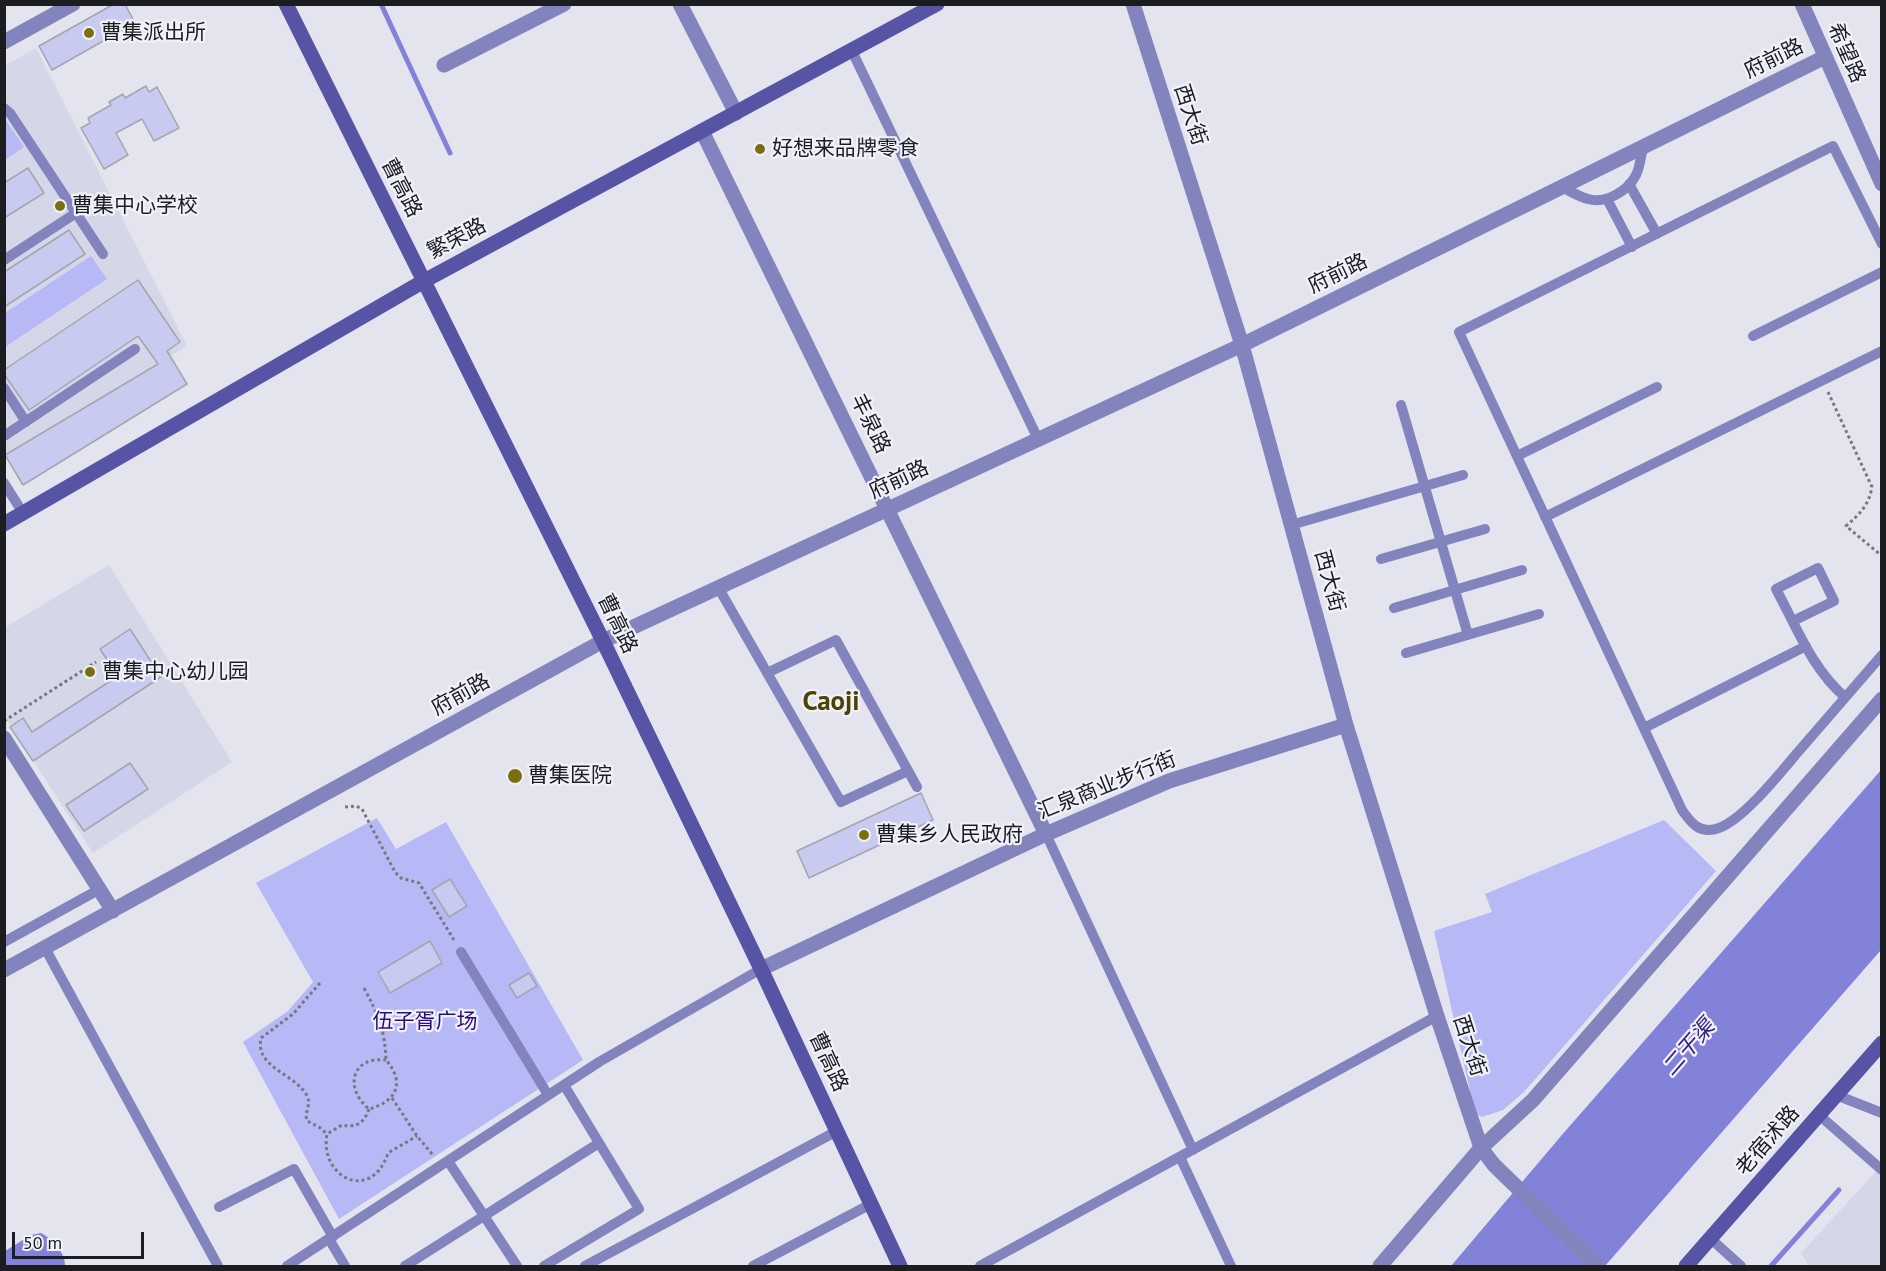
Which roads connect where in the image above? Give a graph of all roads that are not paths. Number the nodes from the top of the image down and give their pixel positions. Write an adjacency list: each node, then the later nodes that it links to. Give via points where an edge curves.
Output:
1 (73, 4): 8 (street)
2 (286, 4): 27 (street, 曹高路)
3 (564, 4): 11 (street)
4 (680, 4): 13 (street)
5 (938, 4): 9 (street, 繁荣路)
6 (1133, 4): 29 (street, 西大街)
7 (1802, 4): 10 (street, 希望路)
8 (4, 42)
9 (852, 51): 13 (street, 繁荣路); 37 (lane)
10 (1825, 57): 15 (street, 府前路); 17 (street, 希望路)
11 (444, 65)
12 (4, 108): 20 (lane)
13 (736, 113): 14 (street, 繁荣路)
14 (702, 131): 27 (street, 繁荣路); 42 (street, 丰泉路)
15 (1644, 147): 16 (lane, via 1637,174); 18 (street, 府前路)
16 (1629, 184): 19 (lane); 21 (lane)
17 (1881, 184)
18 (1562, 187): 19 (lane, via 1586,199); 29 (street, 府前路)
19 (1607, 199): 23 (lane)
20 (76, 213): 24 (lane); 25 (lane)
21 (1657, 234): 22 (lane, via 1833,146); 23 (lane)
22 (1881, 243)
23 (1632, 247): 38 (lane, via 1459,333)
24 (103, 254)
25 (4, 260)
26 (1881, 272): 28 (lane)
27 (424, 281): 43 (street, 繁荣路); 57 (street, 曹高路)
28 (1753, 336)
29 (1242, 345): 37 (street, 府前路); 46 (street, 西大街)
30 (135, 349): 35 (lane)
31 (1881, 351): 44 (lane)
32 (1657, 387): 38 (lane)
33 (4, 388): 35 (lane)
34 (1401, 405): 41 (lane)
35 (26, 422): 36 (lane)
36 (4, 436)
37 (1038, 439): 42 (street, 府前路)
38 (1516, 456): 44 (lane)
39 (1463, 475): 41 (lane)
40 (4, 483): 43 (lane)
41 (1425, 486): 46 (lane); 48 (lane)
42 (887, 508): 51 (street, 府前路); 69 (street, 丰泉路)
43 (23, 513): 45 (street, 繁荣路)
44 (1545, 517): 65 (lane)
45 (4, 524)
46 (1292, 525): 64 (street, 西大街)
47 (1485, 529): 48 (lane)
48 (1441, 541): 49 (lane); 52 (lane)
49 (1380, 559)
50 (1522, 570): 52 (lane)
51 (718, 587): 57 (street, 府前路); 61 (lane)
52 (1455, 590): 53 (lane); 56 (lane)
53 (1394, 608)
54 (1539, 614): 56 (lane)
55 (1793, 621): 55 (lane, via 1776,589 1818,568 1834,601); 58 (lane)
56 (1468, 635): 59 (lane)
57 (603, 641): 71 (street, 府前路); 75 (street, 曹高路)
58 (1806, 646): 62 (lane, via 1818,668); 65 (lane)
59 (1406, 653)
60 (1881, 655): 62 (lane)
61 (767, 673): 67 (lane, via 841,802); 67 (lane, via 836,640)
62 (1845, 697): 65 (lane, via 1743,810 1718,828 1706,830 1696,828 1682,810)
63 (1881, 699): 86 (street, via 1533,1100)
64 (1346, 725): 69 (street, 汇泉商业步行街, via 1169,781); 77 (street, 西大街)
65 (1644, 728)
66 (4, 738): 70 (street)
67 (908, 771): 68 (lane)
68 (917, 787)
69 (1046, 834): 75 (street, 汇泉商业步行街); 87 (lane)
70 (100, 889): 71 (street); 72 (lane)
71 (113, 910): 73 (street, 府前路)
72 (4, 942)
73 (45, 948): 76 (street, 府前路); 96 (lane)
74 (461, 952): 80 (lane)
75 (761, 969): 79 (lane); 84 (street, 曹高路)
76 (4, 970)
77 (1437, 1016): 86 (street, 西大街); 87 (lane)
78 (1881, 1042): 81 (street, 老宿沭路)
79 (564, 1085): 80 (lane); 85 (lane)
80 (548, 1095): 89 (lane)
81 (1836, 1095): 82 (lane); 83 (street, 老宿沭路)
82 (1881, 1113)
83 (1819, 1115): 90 (lane); 95 (street, 老宿沭路)
84 (837, 1131): 91 (street, 曹高路); 102 (lane)
85 (599, 1143): 93 (lane); 101 (lane, via 639,1209)
86 (1481, 1148): 107 (street); 108 (street, 西大街)
87 (1193, 1150): 88 (lane)
88 (1180, 1157): 105 (lane); 106 (lane)
89 (445, 1162): 93 (lane); 94 (lane)
90 (1881, 1170)
91 (870, 1204): 103 (lane); 104 (street, 曹高路)
92 (219, 1207): 94 (lane, via 294,1168)
93 (484, 1216): 99 (lane); 100 (lane)
94 (331, 1238): 97 (lane); 98 (lane)
95 (1711, 1239): 109 (street, 老宿沭路); 110 (lane)
96 (218, 1266)
97 (287, 1266)
98 (345, 1266)
99 (405, 1266)
100 (517, 1266)
101 (544, 1266)
102 (585, 1266)
103 (753, 1266)
104 (900, 1266)
105 (980, 1266)
106 (1231, 1266)
107 (1380, 1266)
108 (1598, 1266)
109 (1686, 1266)
110 (1742, 1266)

